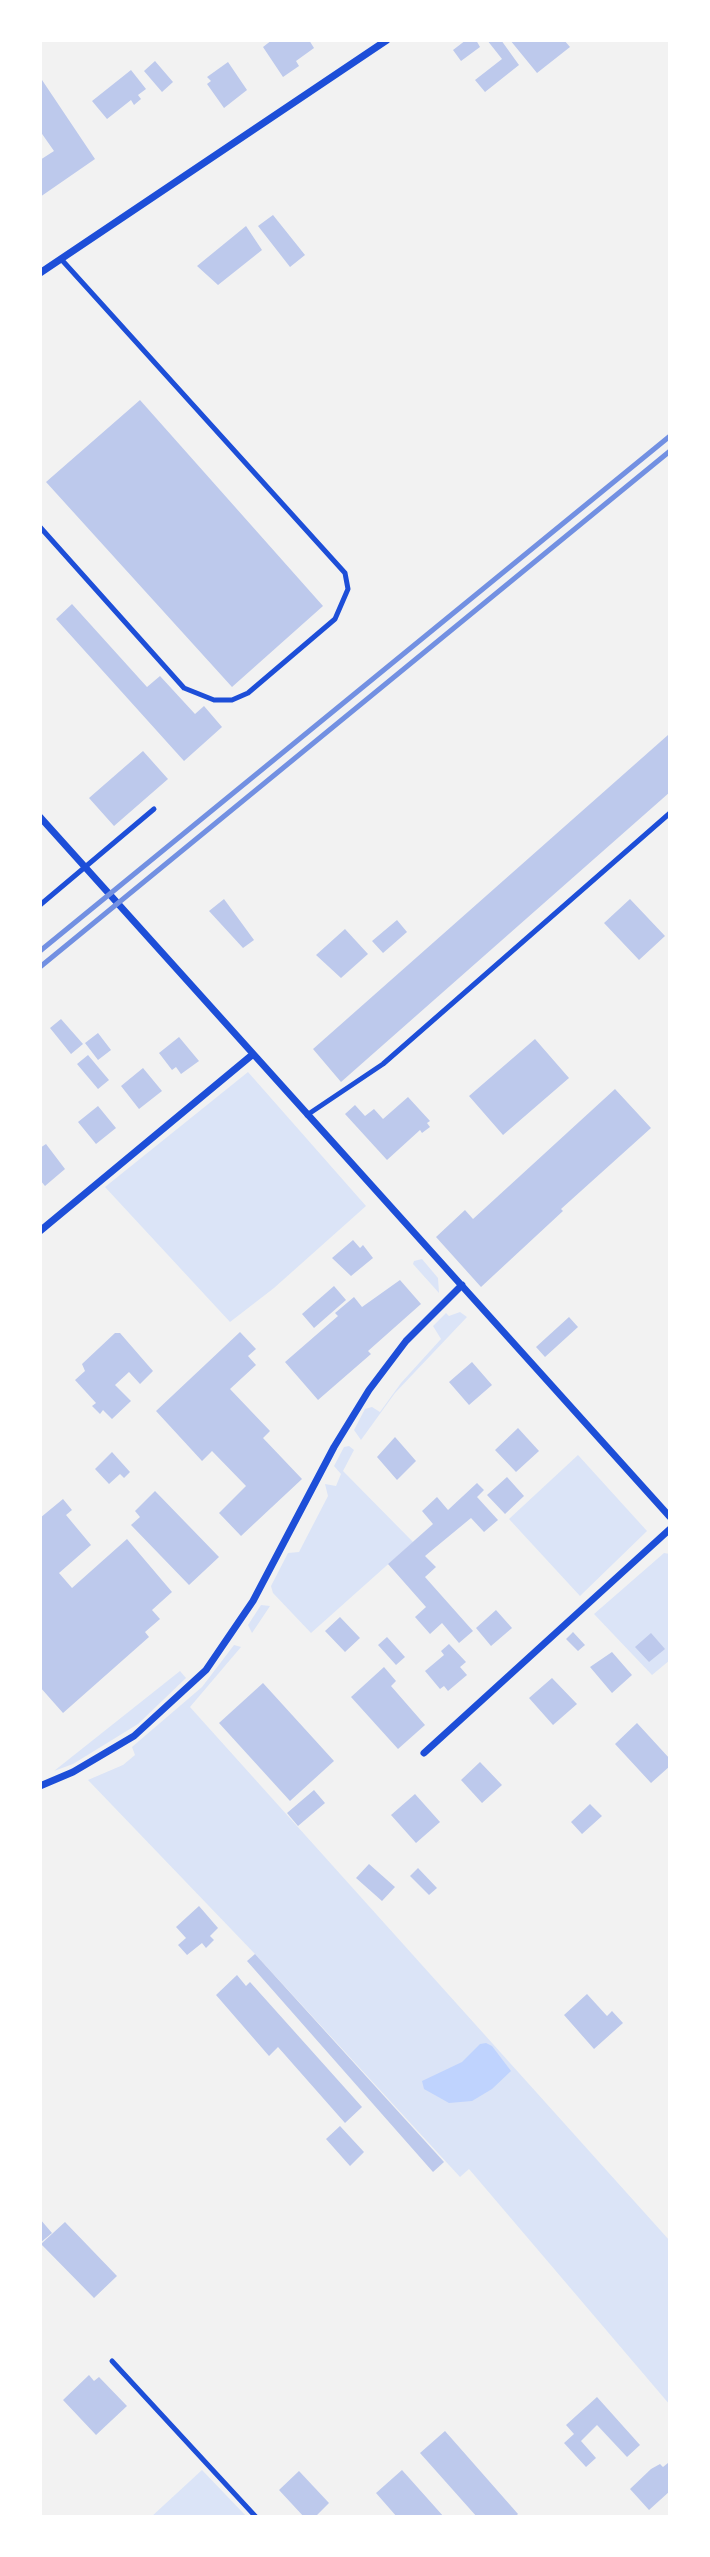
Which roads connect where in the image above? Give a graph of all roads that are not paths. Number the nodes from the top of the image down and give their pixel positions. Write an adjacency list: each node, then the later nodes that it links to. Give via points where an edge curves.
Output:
1 (387, 40): 2 (street)
2 (61, 259): 3 (street); 4 (lane, via 345,573 348,589 335,619 248,693 232,700 214,700 184,688)
3 (40, 273)
4 (40, 527)
5 (154, 809): 8 (lane)
6 (670, 813): 11 (lane, via 383,1064)
7 (40, 817): 8 (street)
8 (86, 868): 9 (lane); 10 (street)
9 (40, 905)
10 (252, 1055): 11 (street); 12 (street)
11 (307, 1115): 13 (street)
12 (40, 1231)
13 (461, 1285): 14 (street); 17 (street, via 406,1341 369,1390 253,1601 206,1670 134,1736 74,1772)
14 (670, 1517)
15 (670, 1529): 16 (street)
16 (424, 1753)
17 (40, 1786)
18 (112, 2361): 19 (lane)
19 (256, 2517)

